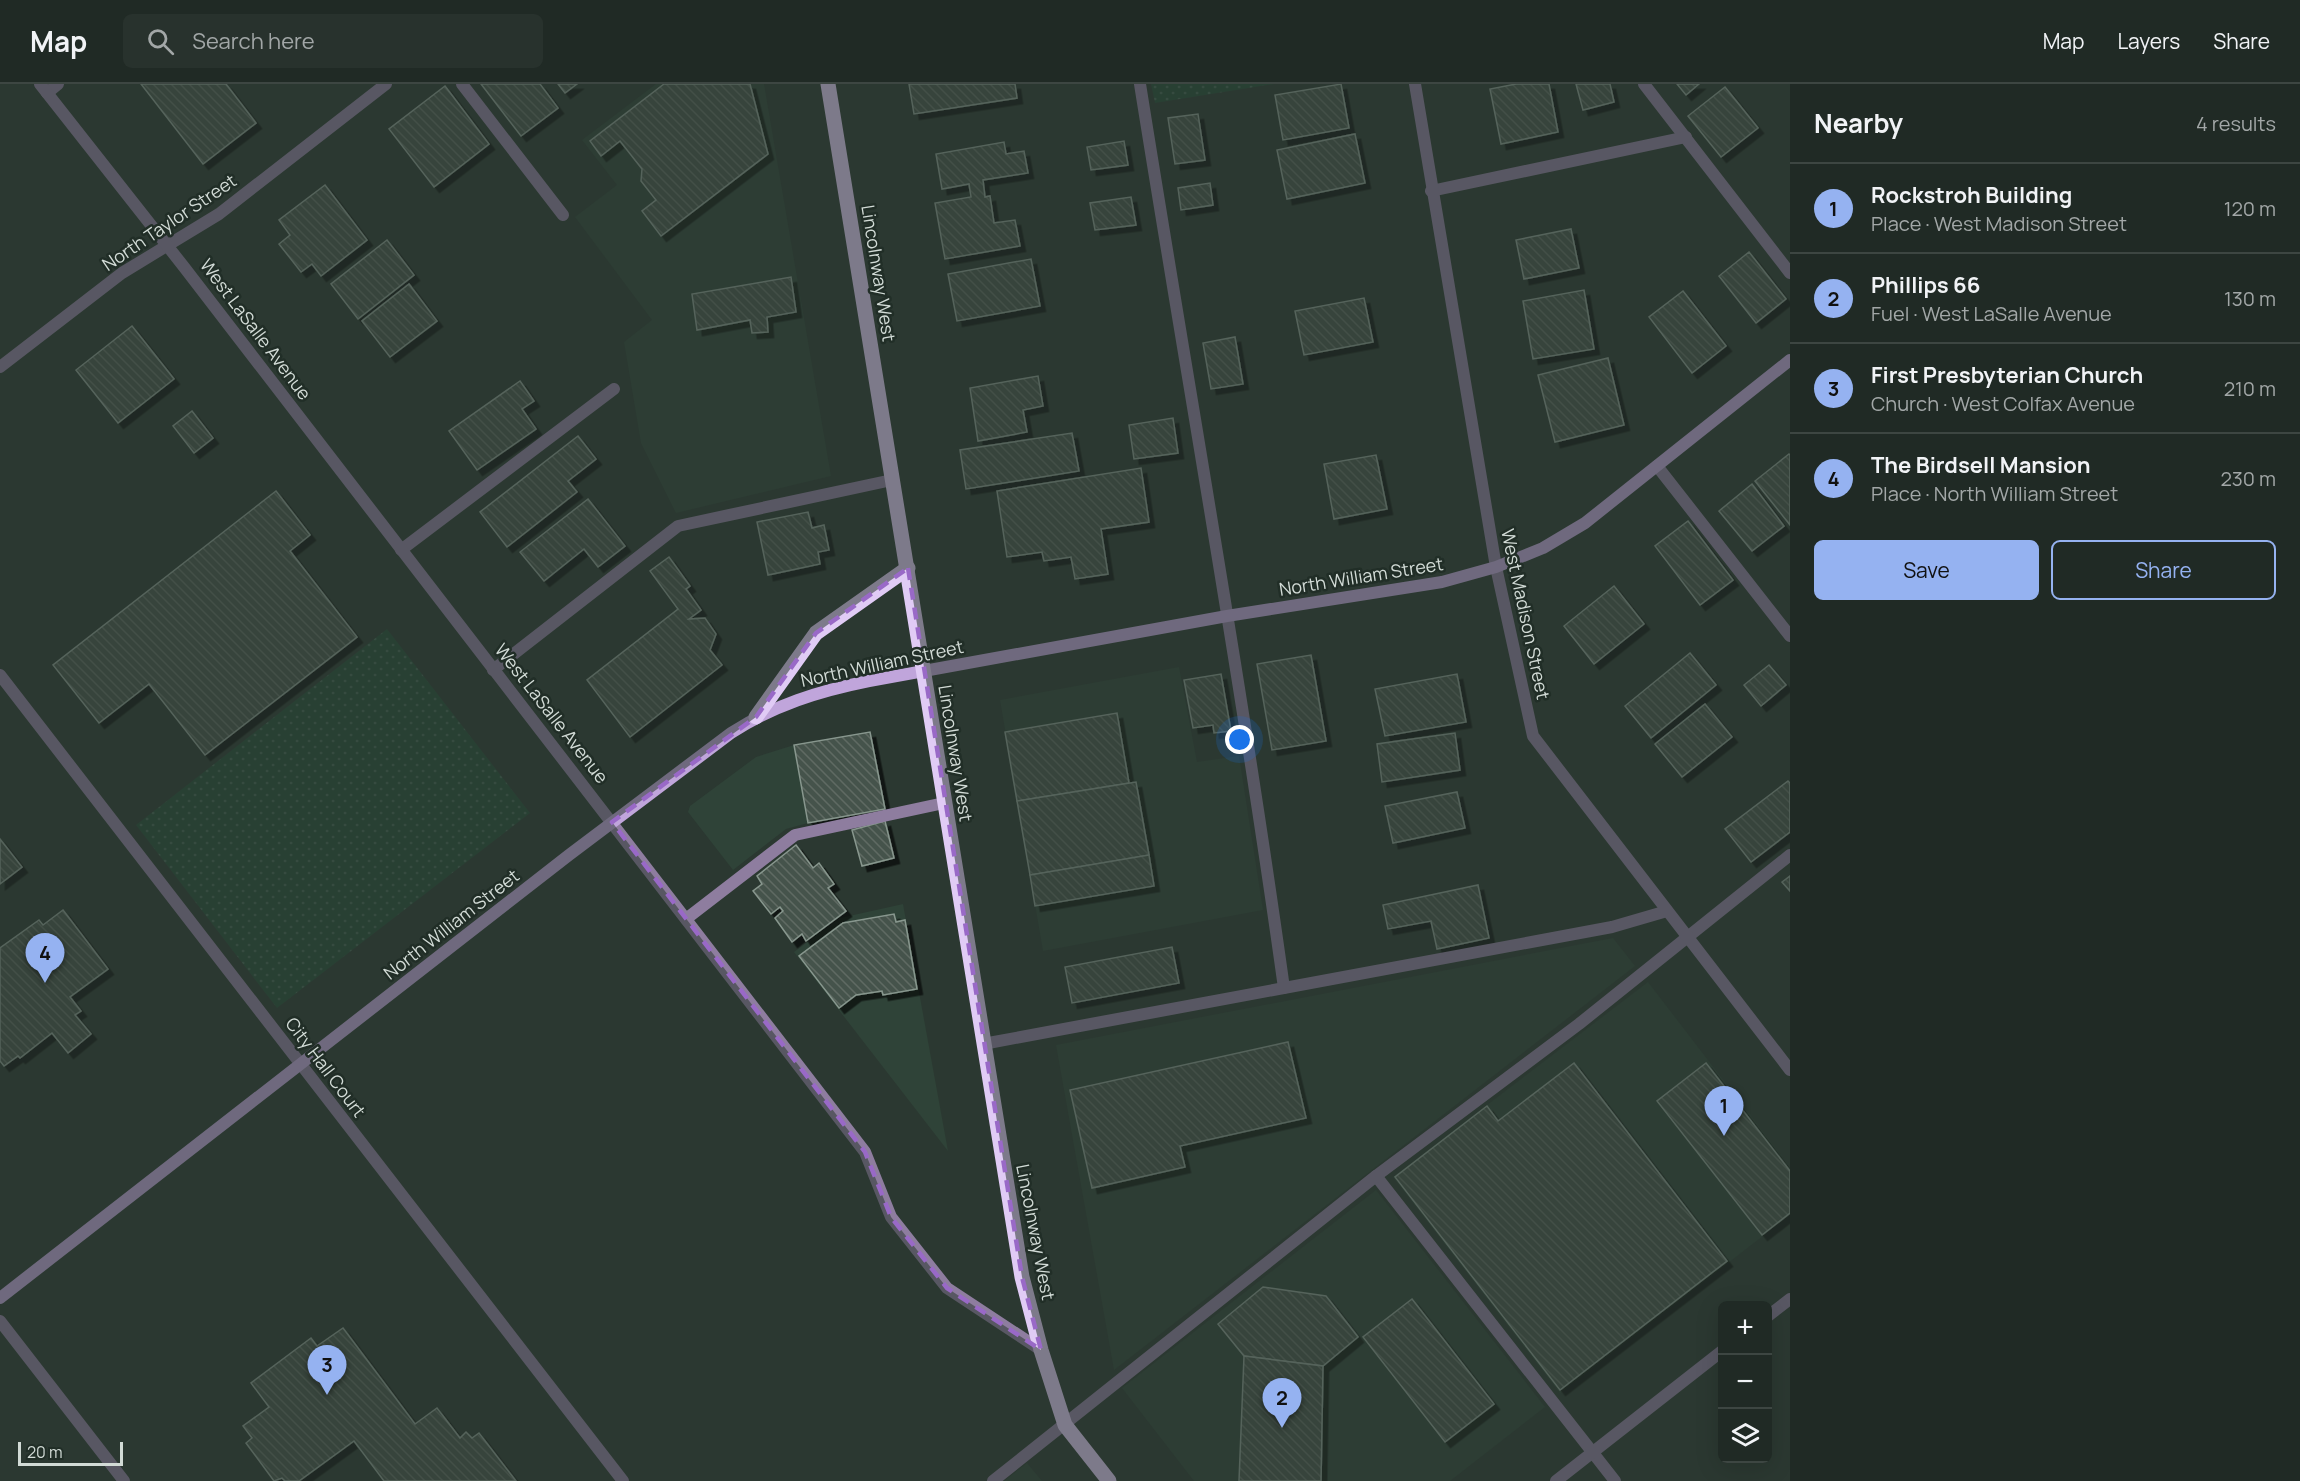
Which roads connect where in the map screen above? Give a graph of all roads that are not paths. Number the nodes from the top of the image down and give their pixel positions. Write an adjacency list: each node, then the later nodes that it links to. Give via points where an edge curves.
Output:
1 (58, 84): 8 (street)
2 (386, 84): 12 (street, North Taylor Street, via 219,214)
3 (462, 84): 11 (street)
4 (828, 84): 18 (main road, Lincolnway West)
5 (1140, 84): 22 (street)
6 (1415, 84): 10 (street, West Madison Street)
7 (1644, 84): 9 (street)
8 (43, 88): 12 (street, West LaSalle Avenue)
9 (1686, 137): 10 (street); 13 (street)
10 (1431, 191): 20 (street, West Madison Street)
11 (563, 215)
12 (167, 246): 15 (street, North Taylor Street, via 122,273); 19 (street, West LaSalle Avenue)
13 (1790, 273)
14 (1790, 360): 17 (main road, North William Street)
15 (0, 367)
16 (614, 389): 19 (street)
17 (1657, 466): 20 (main road, North William Street, via 1585,523 1543,548); 23 (street)
18 (892, 480): 21 (main road, Lincolnway West); 24 (street, via 678,526)
19 (401, 550): 24 (street, West LaSalle Avenue)
20 (1496, 567): 22 (main road, North William Street, via 1442,582); 31 (street, West Madison Street, via 1533,736)
21 (908, 568): 25 (main road, Lincolnway West); 27 (main road, via 816,633)
22 (1227, 616): 25 (main road, North William Street); 34 (street)
23 (1790, 636)
24 (493, 670): 29 (street, West LaSalle Avenue)
25 (923, 670): 27 (main road, North William Street, via 837,688); 28 (main road, Lincolnway West)
26 (0, 675): 36 (street, City Hall Court)
27 (756, 717): 29 (main road, North William Street)
28 (944, 803): 32 (street, via 795,835); 35 (main road, Lincolnway West)
29 (612, 822): 32 (street, West LaSalle Avenue); 36 (main road, North William Street)
30 (1790, 855): 33 (street)
31 (1667, 911): 33 (street, West Madison Street); 34 (street, via 1612,927)
32 (686, 919): 43 (street, West LaSalle Avenue, via 865,1152 891,1217 947,1288)
33 (1686, 936): 37 (street, West Madison Street); 38 (street, via 1579,1024)
34 (1284, 988): 35 (street)
35 (983, 1044): 43 (main road, Lincolnway West, via 1022,1277)
36 (300, 1063): 39 (main road, North William Street); 48 (street, City Hall Court)
37 (1790, 1070)
38 (1376, 1176): 45 (street); 46 (street)
39 (0, 1298)
40 (1790, 1299): 41 (street)
41 (1772, 1312)
42 (0, 1321): 47 (street)
43 (1041, 1350): 45 (main road, Lincolnway West)
44 (1718, 1354): 46 (street)
45 (1065, 1425): 49 (street); 50 (main road)
46 (1593, 1452): 51 (street); 52 (street)
47 (124, 1481)
48 (623, 1481)
49 (993, 1481)
50 (1109, 1481)
51 (1556, 1481)
52 (1615, 1481)

